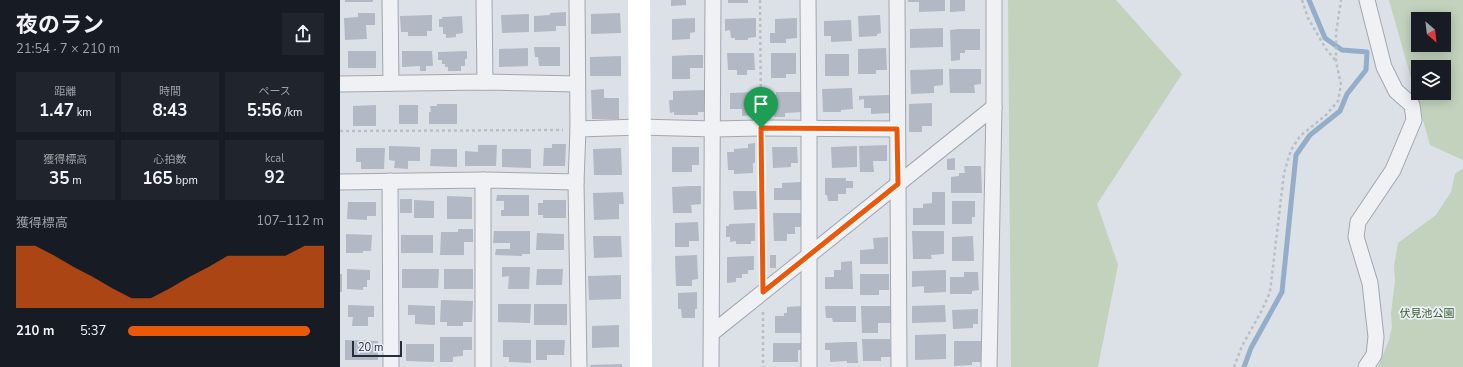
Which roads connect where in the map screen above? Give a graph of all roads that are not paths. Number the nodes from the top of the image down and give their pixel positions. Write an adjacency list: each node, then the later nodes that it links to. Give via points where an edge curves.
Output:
1 (390, 0): 11 (street)
2 (484, 0): 10 (street)
3 (577, 0): 13 (street)
4 (639, 0): 15 (street)
5 (713, 0): 17 (street)
6 (808, 0): 18 (street)
7 (897, 0): 19 (street)
8 (994, 0): 14 (street)
9 (1367, 0): 35 (street, via 1384,67 1396,91 1412,106 1414,120 1394,170 1358,222 1356,237 1370,283 1376,338 1374,355)
10 (485, 82): 11 (street); 13 (street)
11 (391, 83): 12 (street)
12 (340, 84)
13 (577, 84): 16 (street)
14 (994, 107): 24 (street); 34 (street)
15 (640, 127): 16 (street); 17 (street); 30 (street)
16 (578, 129): 23 (street)
17 (713, 129): 18 (street); 26 (street)
18 (809, 129): 19 (street); 25 (street)
19 (897, 129): 24 (street)
20 (483, 180): 21 (street); 23 (street); 28 (street)
21 (390, 181): 22 (street); 27 (street)
22 (340, 182)
23 (576, 182): 29 (street)
24 (898, 184): 25 (street); 33 (street)
25 (809, 254): 26 (street); 32 (street)
26 (712, 333): 31 (street)
27 (392, 367)
28 (483, 367)
29 (579, 367)
30 (641, 367)
31 (711, 367)
32 (809, 367)
33 (899, 367)
34 (989, 367)
35 (1366, 367)

